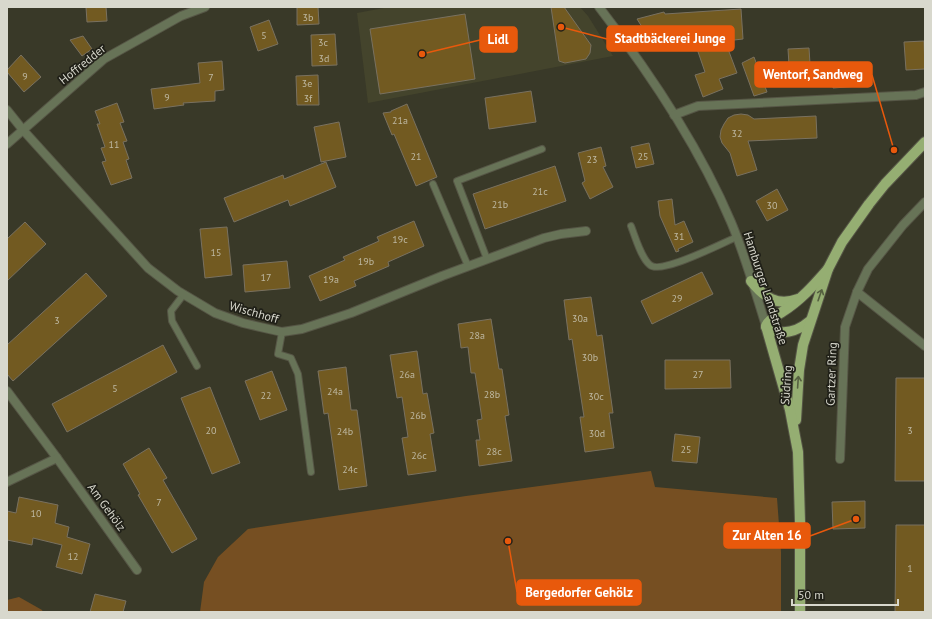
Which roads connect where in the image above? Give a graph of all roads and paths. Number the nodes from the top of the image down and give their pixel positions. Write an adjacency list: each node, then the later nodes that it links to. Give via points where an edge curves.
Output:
1 (204, 7): 6 (street, Hoffredder, via 180,16 104,59)
2 (599, 7): 5 (street, Hamburger Landstraße, via 641,63)
3 (925, 92): 5 (street, via 916,95 698,106)
4 (7, 110): 6 (street, Wischhoff)
5 (674, 115): 14 (street, Hamburger Landstraße, via 714,184)
6 (23, 130): 8 (street, Hoffredder); 20 (street, Wischhoff, via 148,268)
7 (925, 142): 17 (main road, Südring, via 869,204 842,242)
8 (7, 144)
9 (542, 149): 15 (lane, via 457,181)
10 (433, 184): 16 (lane)
11 (925, 202): 19 (street, Gartzer Ring, via 868,269)
12 (631, 226): 14 (lane, via 644,258 650,266 657,268 675,264)
13 (586, 231): 15 (street, Wischhoff, via 544,238)
14 (737, 237): 18 (street, Hamburger Landstraße)
15 (487, 259): 16 (street, Wischhoff)
16 (468, 266): 24 (street, Wischhoff, via 351,313 302,329)
17 (828, 269): 21 (main road, Südring); 22 (main road, Südring, one-way to 17)
18 (752, 281): 21 (main road, via 765,296 774,301 784,302); 23 (street, Hamburger Landstraße)
19 (857, 292): 25 (street); 30 (street, Gartzer Ring, via 845,327)
20 (184, 294): 24 (street, Wischhoff, via 215,313); 26 (lane, via 171,310 172,321)
21 (803, 297): 23 (main road, Südring, via 772,318)
22 (810, 321): 23 (main road, via 794,331 778,332); 28 (main road, Südring, one-way to 22, via 799,370)
23 (766, 326): 28 (main road, Hamburger Landstraße)
24 (282, 332): 31 (lane, via 278,354 292,358 298,374)
25 (925, 346)
26 (197, 366)
27 (7, 391): 29 (street, Am Gehölz)
28 (796, 435): 34 (main road, Hamburger Landstraße, via 799,470)
29 (57, 458): 32 (street); 33 (street, Am Gehölz)
30 (840, 459)
31 (311, 472)
32 (7, 482)
33 (137, 570)
34 (800, 612)

